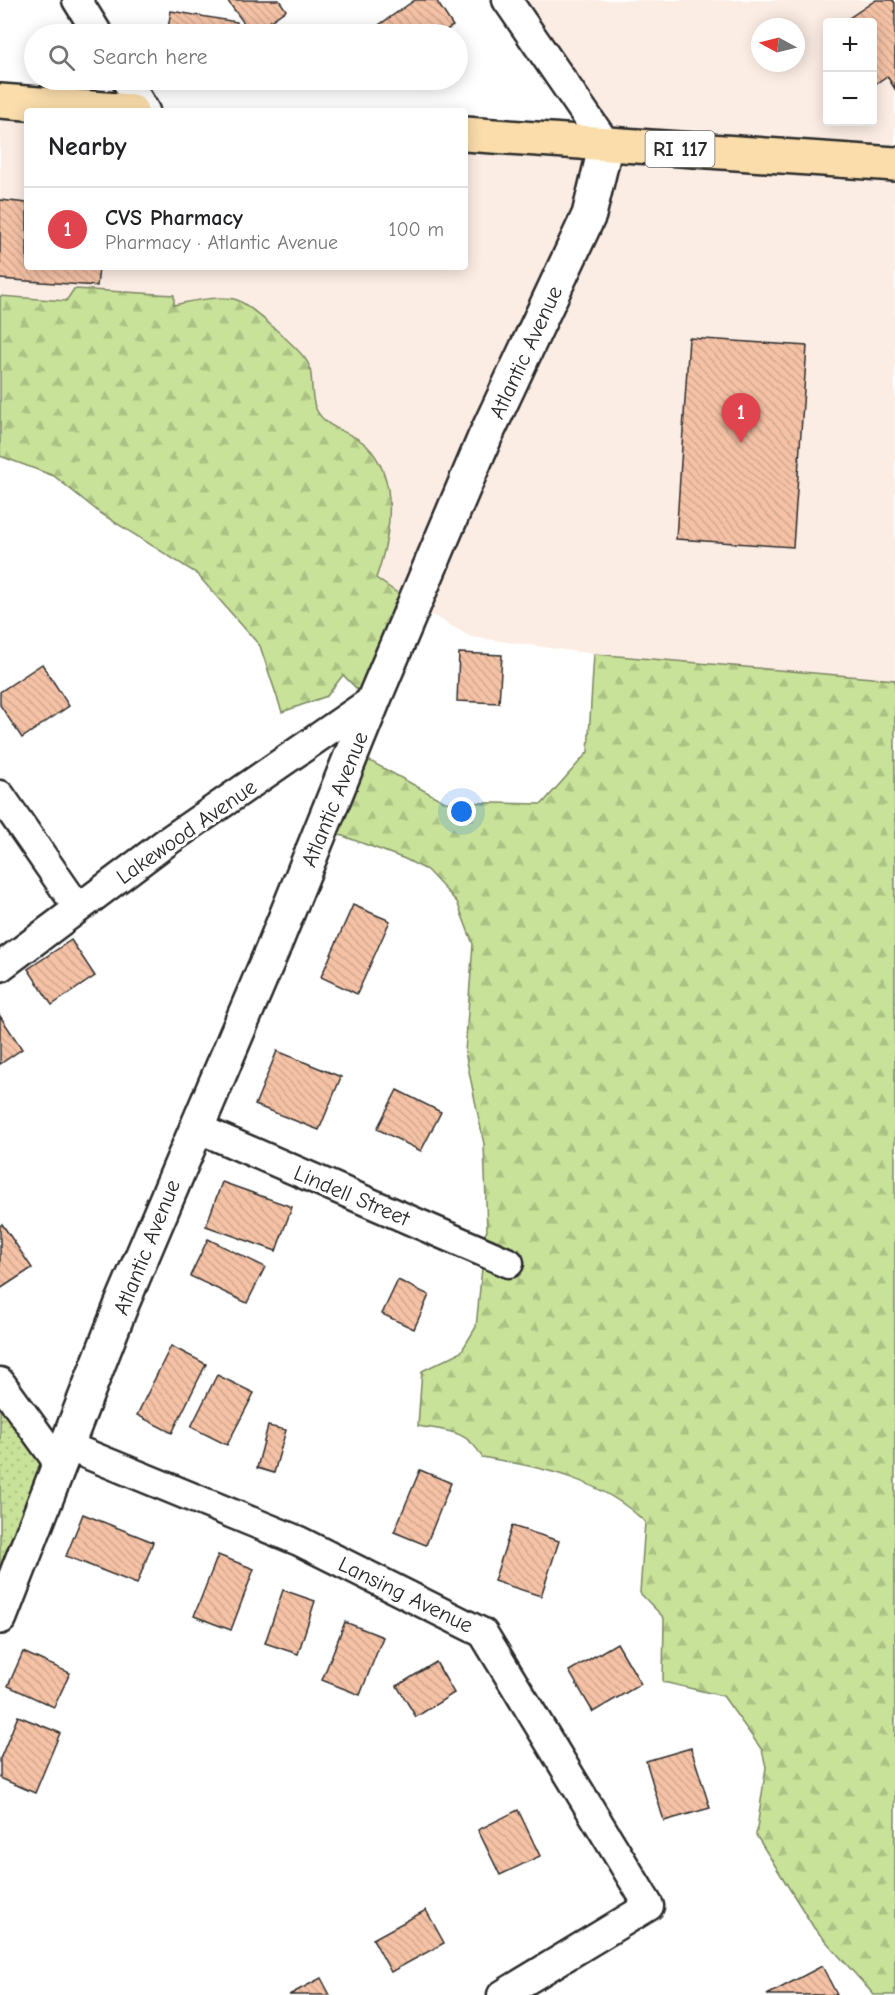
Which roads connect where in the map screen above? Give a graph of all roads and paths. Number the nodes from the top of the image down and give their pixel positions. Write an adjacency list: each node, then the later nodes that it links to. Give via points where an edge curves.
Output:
1 (77, 0): 3 (street)
2 (507, 0): 9 (street)
3 (92, 24)
4 (132, 90): 7 (street)
5 (0, 101): 6 (main road)
6 (92, 108)
7 (143, 108)
8 (468, 134): 9 (main road, RI 117)
9 (606, 144): 10 (main road, RI 117); 11 (street, Atlantic Avenue, via 589,215 485,436)
10 (895, 164)
11 (374, 699): 13 (street, Lakewood Avenue); 15 (street, Atlantic Avenue, via 274,946)
12 (0, 795): 13 (street)
13 (78, 908): 14 (street, Lakewood Avenue)
14 (0, 967)
15 (195, 1127): 16 (street, Lindell Street); 18 (street, Atlantic Avenue)
16 (509, 1263)
17 (0, 1382): 18 (street)
18 (64, 1456): 19 (street, Atlantic Avenue); 20 (street, Lansing Avenue, via 299,1541 483,1633 649,1906)
19 (0, 1617)
20 (502, 1995)

